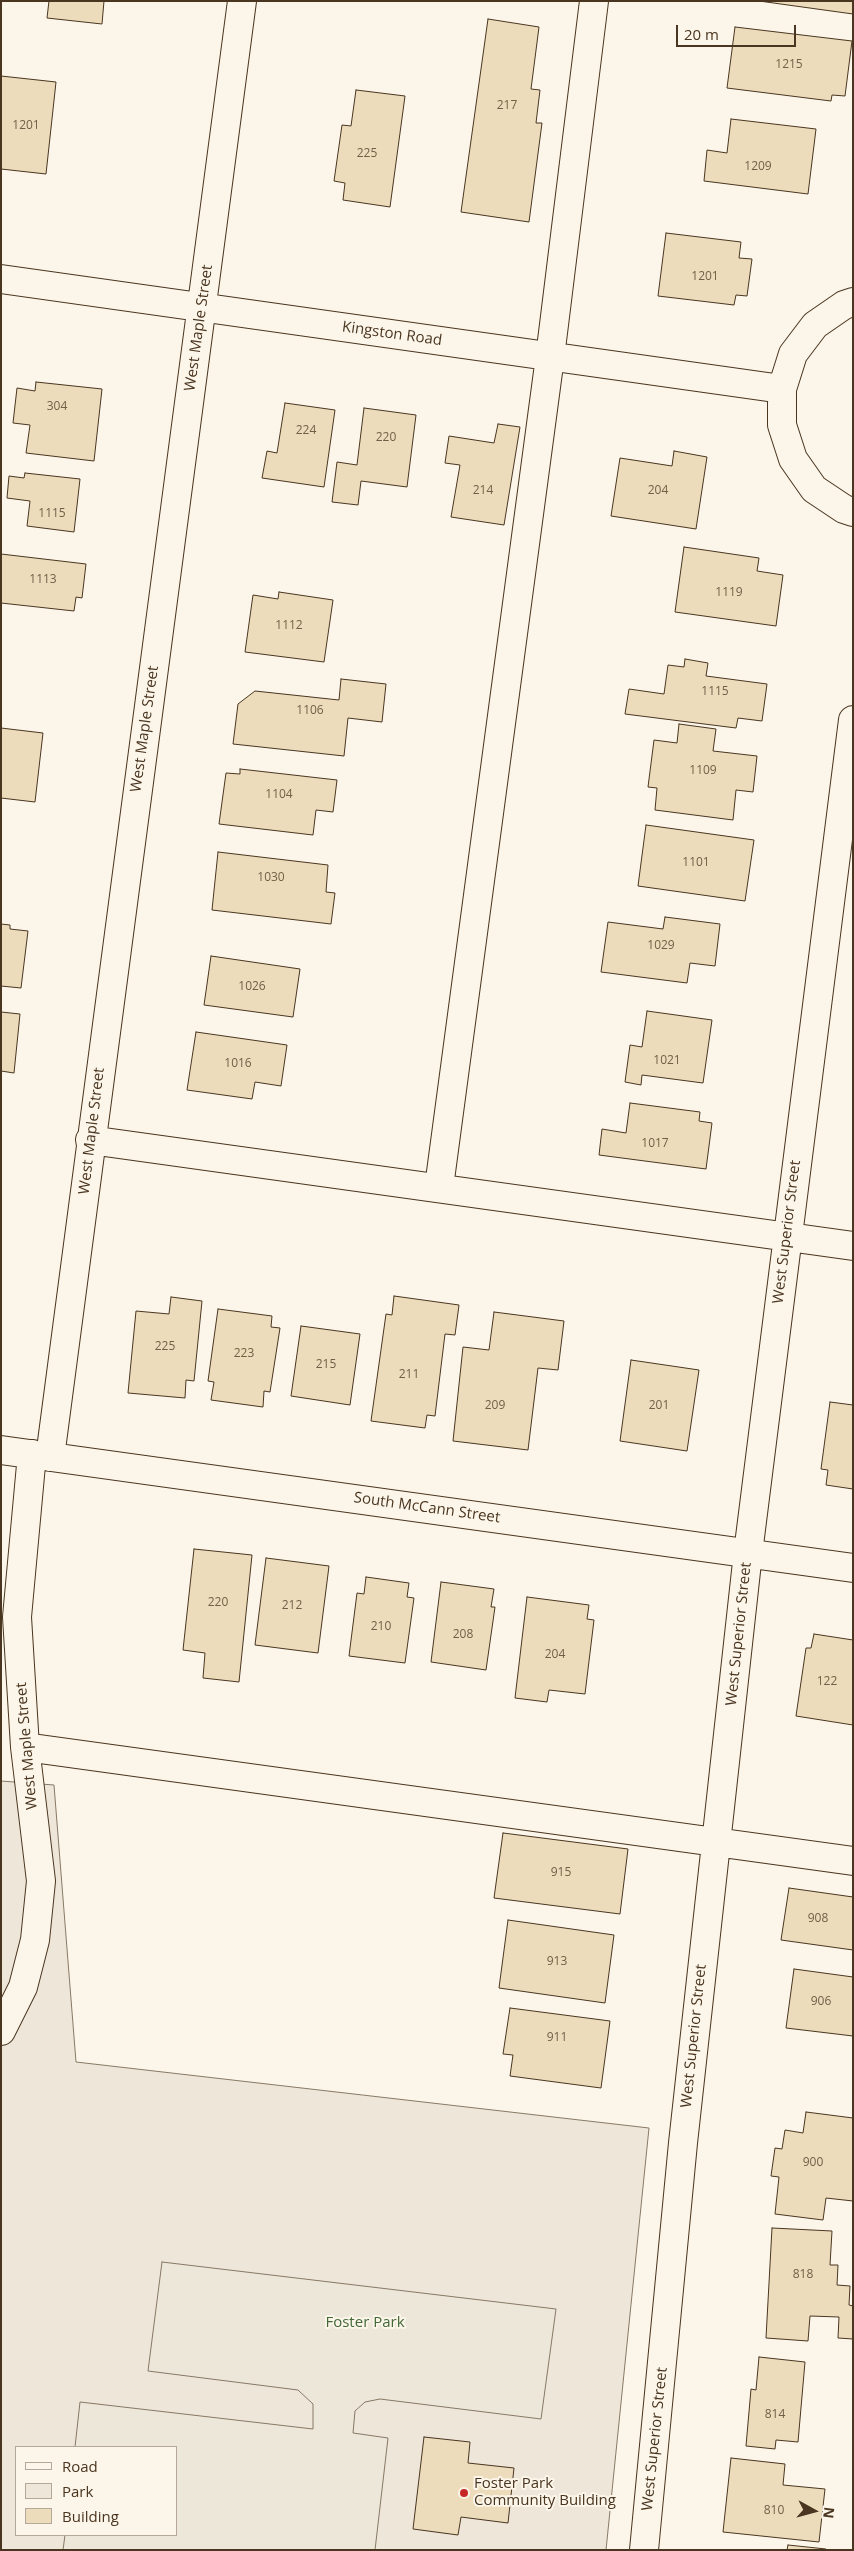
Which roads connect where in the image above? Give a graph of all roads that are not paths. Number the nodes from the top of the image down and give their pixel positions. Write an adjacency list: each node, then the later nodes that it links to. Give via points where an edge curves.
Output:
1 (242, 1): 5 (street, West Maple Street)
2 (594, 1): 6 (street)
3 (1, 279): 5 (street, Kingston Road)
4 (853, 302): 7 (street, via 844,304 815,325 793,354)
5 (202, 306): 6 (street, Kingston Road); 10 (street, West Maple Street)
6 (550, 357): 7 (street, Kingston Road); 11 (street)
7 (782, 389): 8 (street, via 782,425 793,459 814,489 844,510)
8 (853, 512)
9 (853, 720): 12 (street, West Superior Street)
10 (90, 1140): 11 (street); 15 (street, West Maple Street)
11 (439, 1186): 12 (street)
12 (786, 1236): 13 (street); 16 (street, West Superior Street)
13 (853, 1246)
14 (1, 1450): 15 (street, South McCann Street)
15 (41, 1456): 16 (street, South McCann Street); 18 (street, West Maple Street, via 17,1616)
16 (748, 1553): 17 (street, South McCann Street); 19 (street, West Superior Street)
17 (853, 1568)
18 (25, 1747): 19 (street); 21 (street, West Maple Street, via 40,1881 35,1940 23,1987)
19 (716, 1841): 20 (street); 22 (street, West Superior Street, via 682,2143)
20 (853, 1862)
21 (1, 2031)
22 (644, 2550)

